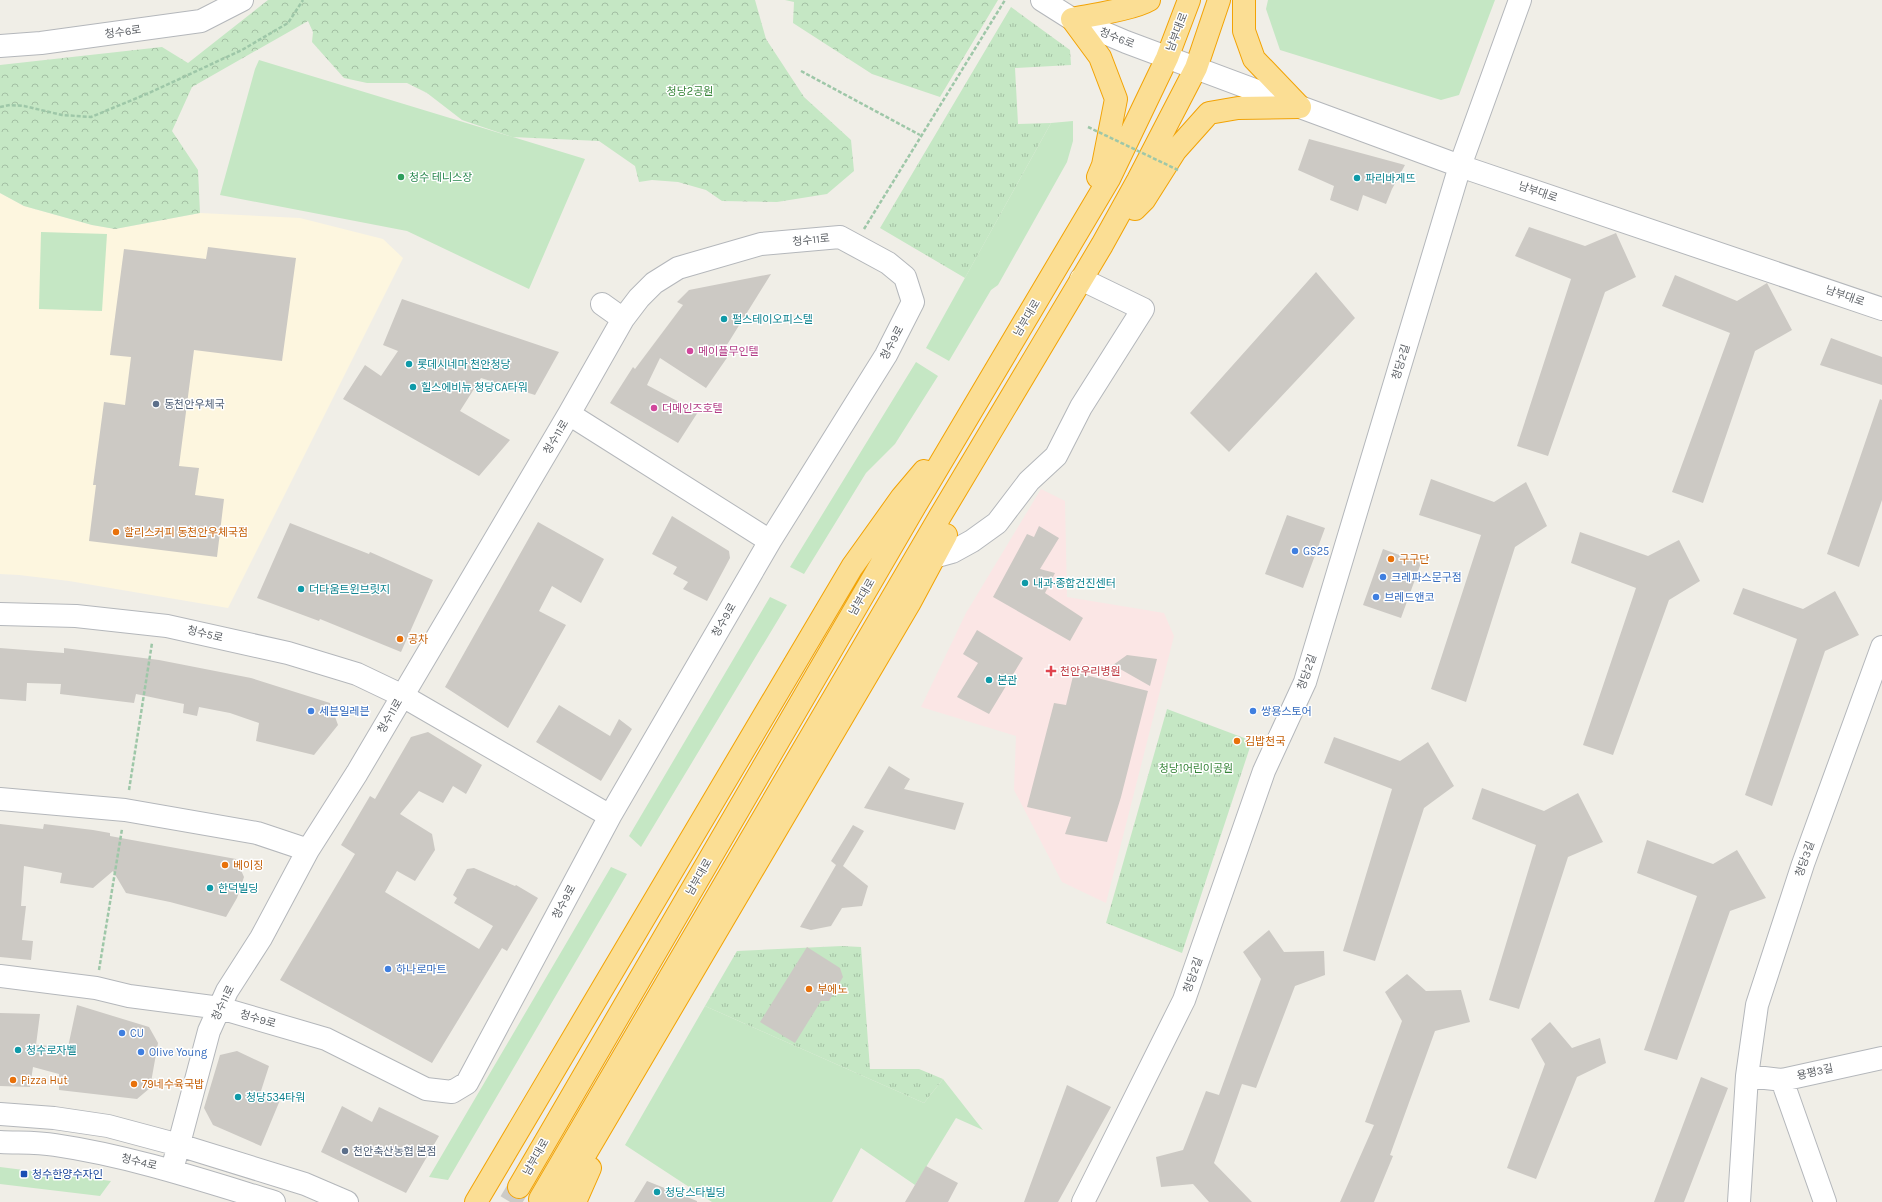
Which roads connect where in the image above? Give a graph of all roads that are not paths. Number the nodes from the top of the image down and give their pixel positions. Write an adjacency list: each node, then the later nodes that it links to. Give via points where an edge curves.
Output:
1 (242, 0): 9 (street, 청수6로, via 201,21 41,43)
2 (1042, 0): 8 (street, 청수6로)
3 (1149, 0): 8 (highway, via 1140,6)
4 (1188, 0): 10 (highway, 남부대로)
5 (1219, 0): 11 (highway)
6 (1244, 0): 12 (highway, via 1244,31 1254,59)
7 (1520, 0): 13 (street, 청당2길)
8 (1072, 19): 10 (street, 청수6로); 14 (highway, via 1100,57 1116,99 1103,165)
9 (0, 46)
10 (1167, 58): 11 (street, 청수6로); 14 (highway, 남부대로, via 1109,179)
11 (1196, 68): 12 (street, 남부대로); 15 (highway)
12 (1300, 107): 13 (street, 남부대로); 15 (highway, via 1238,108 1209,113 1175,151 1144,200)
13 (1460, 166): 19 (street, 남부대로); 51 (street, 청당2길, via 1305,682 1264,771 1184,1000)
14 (1073, 240): 22 (highway, 남부대로)
15 (1102, 245): 16 (highway)
16 (1081, 279): 23 (highway); 25 (street, via 1143,308 1081,407 1056,456 1028,480 997,523 952,552)
17 (914, 302): 20 (street, 청수11로, via 905,277 888,263 840,237 761,244 678,268 654,283); 24 (street, 청수9로, via 886,355)
18 (602, 304): 20 (street)
19 (1882, 309)
20 (623, 319): 21 (street, 청수11로)
21 (569, 414): 24 (street); 28 (street, 청수11로)
22 (962, 428): 41 (highway, via 902,497 852,567); 43 (highway, 남부대로)
23 (985, 442): 25 (highway, via 951,525); 44 (highway)
24 (770, 541): 30 (street, 청수9로)
25 (934, 557): 37 (highway, via 910,604)
26 (0, 614): 28 (street, 청수5로, via 76,616 167,626 288,653 357,674)
27 (1882, 647): 35 (street, 청당3길, via 1803,864 1757,1005)
28 (402, 695): 30 (street, 청수5로); 31 (street, 청수11로)
29 (0, 799): 31 (street, via 125,810 257,834)
30 (610, 816): 33 (street, 청수9로, via 467,1083 452,1092 426,1089 326,1039)
31 (308, 850): 33 (street, 청수11로)
32 (0, 976): 33 (street, 청수9로)
33 (220, 1008): 40 (street, 청수11로, via 209,1031)
34 (1882, 1058): 36 (street, 용평3길)
35 (1747, 1076): 36 (street, 용평3길); 52 (street, 청당3길)
36 (1782, 1080): 53 (street)
37 (624, 1088): 44 (highway); 50 (highway)
38 (0, 1114): 40 (street, via 108,1126)
39 (0, 1142): 42 (street, 청수4로, via 54,1144)
40 (179, 1145): 42 (street, 청수11로); 46 (street, via 305,1184)
41 (500, 1162): 47 (highway); 48 (highway); 49 (highway)
42 (172, 1170): 45 (street, 청수4로)
43 (519, 1187)
44 (548, 1200)
45 (274, 1202)
46 (347, 1202)
47 (471, 1202)
48 (476, 1202)
49 (490, 1202)
50 (575, 1202)
51 (1083, 1202)
52 (1739, 1202)
53 (1825, 1202)

